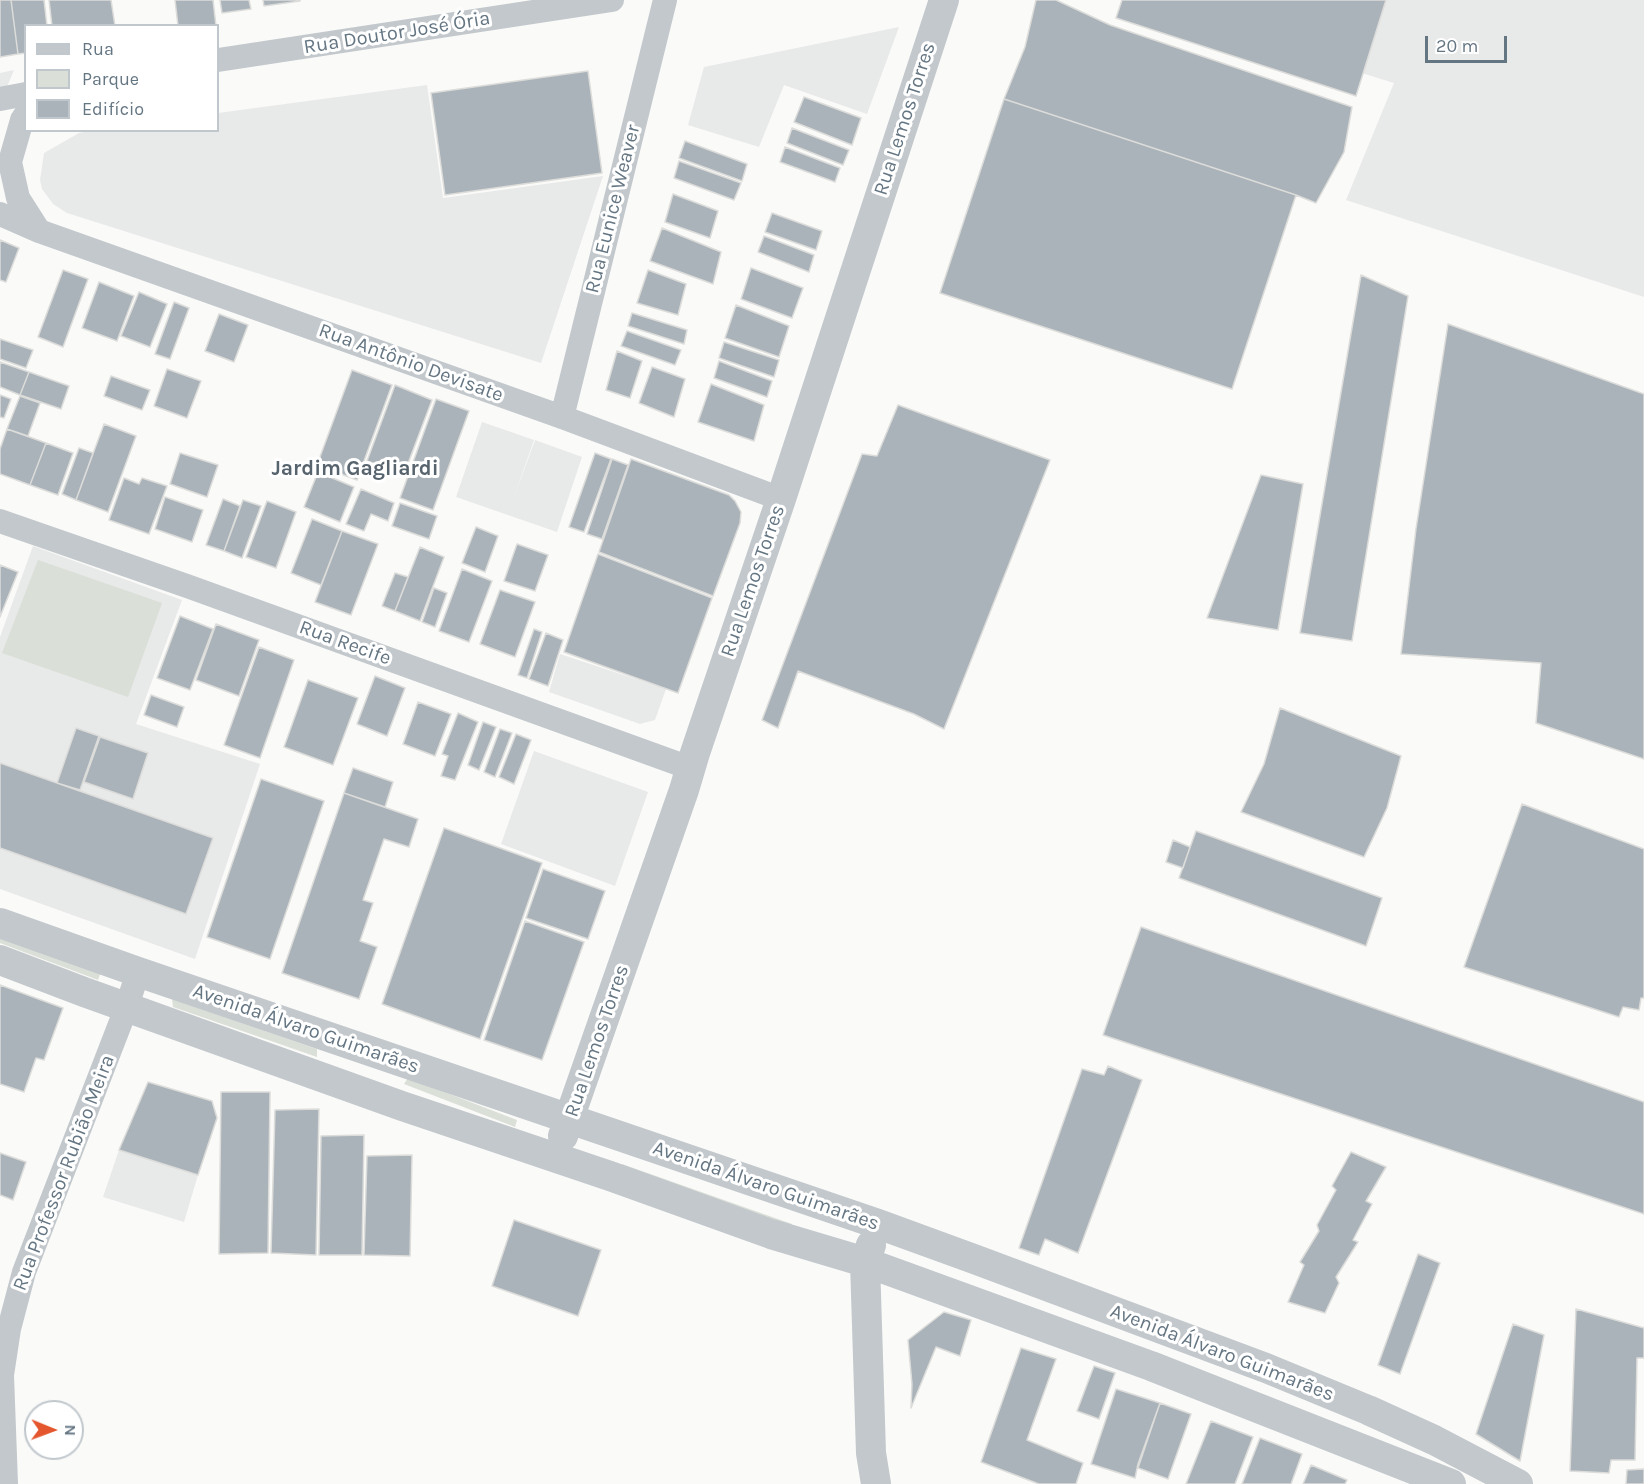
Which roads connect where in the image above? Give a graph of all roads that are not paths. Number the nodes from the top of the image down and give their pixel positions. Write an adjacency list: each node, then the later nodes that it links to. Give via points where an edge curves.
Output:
1 (612, 0): 4 (street, Rua Doutor José Ória)
2 (665, 0): 10 (street, Rua Eunice Weaver)
3 (944, 0): 11 (street, Rua Lemos Torres)
4 (219, 60)
5 (24, 94): 6 (street)
6 (0, 99)
7 (24, 117): 9 (street, via 10,162 18,198)
8 (0, 214): 9 (street, Rua Antônio Devisate)
9 (39, 231): 10 (street, Rua Antônio Devisate)
10 (562, 417): 11 (street, Rua Antônio Devisate)
11 (781, 499): 13 (street, Rua Lemos Torres)
12 (0, 520): 13 (street, Rua Recife)
13 (690, 768): 20 (street, Rua Lemos Torres)
14 (0, 922): 16 (street, Avenida Álvaro Guimarães)
15 (0, 960): 17 (street, Avenida Álvaro Guimarães)
16 (138, 972): 17 (street, Rua Professor Rubião Meira); 18 (street, Avenida Álvaro Guimarães)
17 (127, 1006): 19 (street, Avenida Álvaro Guimarães); 24 (street, Rua Professor Rubião Meira, via 24,1272)
18 (340, 1041): 19 (street); 20 (street, Avenida Álvaro Guimarães)
19 (328, 1079): 21 (street, Avenida Álvaro Guimarães)
20 (569, 1119): 21 (street, Rua Lemos Torres); 22 (street, Avenida Álvaro Guimarães)
21 (555, 1159): 23 (street, Avenida Álvaro Guimarães, via 771,1234)
22 (878, 1224): 23 (street); 30 (street, Avenida Álvaro Guimarães, via 1266,1368 1425,1436)
23 (865, 1262): 25 (street); 29 (street, Avenida Álvaro Guimarães, via 1151,1366)
24 (1, 1375): 26 (street, Rua Professor Rubião Meira)
25 (872, 1453): 27 (street); 28 (street)
26 (6, 1484)
27 (868, 1484)
28 (876, 1484)
29 (1451, 1484)
30 (1518, 1484)

